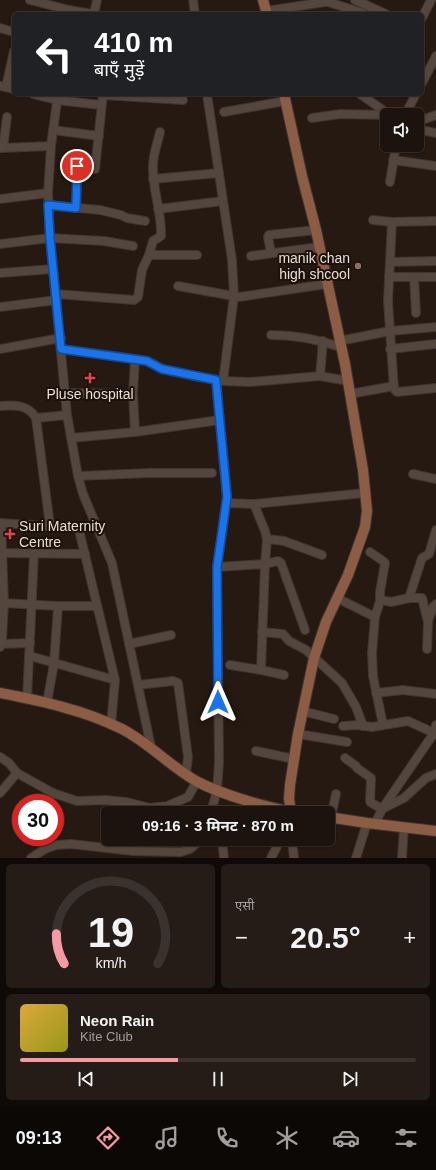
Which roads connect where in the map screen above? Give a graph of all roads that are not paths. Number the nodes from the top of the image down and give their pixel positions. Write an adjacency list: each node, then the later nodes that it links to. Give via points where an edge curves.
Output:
1 (97, 0): 8 (street)
2 (192, 0): 9 (street)
3 (263, 0): 10 (main road)
4 (355, 0): 12 (street)
5 (431, 0): 13 (street)
6 (35, 1): 7 (street)
7 (69, 12)
8 (94, 12)
9 (195, 12)
10 (266, 12): 11 (street, via 328,2)
11 (359, 12)
12 (382, 12)
13 (424, 14)
14 (0, 28): 15 (street)
15 (12, 31)
16 (436, 56): 18 (street)
17 (12, 62): 19 (street)
18 (424, 79)
19 (7, 88)
20 (103, 96): 28 (street)
21 (119, 96): 27 (street)
22 (207, 96): 50 (street)
23 (363, 96): 29 (street)
24 (415, 96): 30 (street)
25 (58, 97): 28 (street); 37 (street)
26 (284, 98): 31 (street); 63 (main road)
27 (183, 100)
28 (101, 105): 42 (street)
29 (380, 108)
30 (409, 108)
31 (224, 112)
32 (380, 115): 35 (street, via 340,114)
33 (436, 115): 36 (street)
34 (7, 117): 41 (street)
35 (312, 118)
36 (424, 119)
37 (53, 130): 42 (street); 43 (street)
38 (424, 130): 40 (street)
39 (160, 132): 51 (street, via 152,164)
40 (436, 133)
41 (2, 134): 44 (street)
42 (99, 136): 49 (street)
43 (51, 146): 44 (street); 53 (street)
44 (2, 148)
45 (395, 152): 47 (street)
46 (78, 157): 57 (street)
47 (393, 160): 48 (street); 52 (street)
48 (436, 166)
49 (95, 169)
50 (219, 173): 51 (street); 55 (street)
51 (153, 179): 58 (street)
52 (390, 182)
53 (48, 193): 54 (street); 56 (street)
54 (0, 199)
55 (223, 201): 58 (street); 81 (street, via 232,260)
56 (48, 205): 57 (street); 64 (street)
57 (76, 208): 60 (street, via 100,210)
58 (158, 209): 69 (street, via 161,236 153,241)
59 (373, 220): 62 (street)
60 (145, 221)
61 (436, 221): 62 (street)
62 (392, 222): 73 (street)
63 (316, 230): 67 (main road); 68 (street, via 269,235)
64 (50, 238): 65 (street); 66 (street, via 104,241); 74 (street)
65 (0, 244)
66 (133, 246)
67 (319, 247): 68 (street); 79 (main road)
68 (271, 253): 71 (street)
69 (149, 255): 70 (street); 82 (street, via 142,270 136,299)
70 (197, 255)
71 (252, 256)
72 (436, 261): 73 (street)
73 (390, 262): 76 (street)
74 (53, 269): 75 (street); 82 (street)
75 (0, 272)
76 (389, 277): 77 (street); 86 (street)
77 (414, 277): 78 (street); 84 (street)
78 (436, 277)
79 (327, 284): 81 (street); 90 (main road)
80 (178, 286): 81 (street)
81 (231, 296): 97 (street)
82 (56, 297): 83 (street); 88 (street)
83 (0, 307)
84 (416, 313)
85 (436, 327): 86 (street)
86 (390, 331): 90 (street); 94 (street)
87 (271, 336): 89 (street, via 297,336)
88 (61, 338): 92 (street); 93 (street)
89 (323, 341): 90 (street); 96 (street)
90 (340, 344): 98 (main road)
91 (436, 344): 94 (street)
92 (0, 348)
93 (61, 349): 95 (street); 101 (street)
94 (390, 349): 99 (street)
95 (135, 359): 97 (street, via 147,361 162,369); 102 (street)
96 (320, 376): 97 (street, via 250,382); 98 (street)
97 (220, 380): 107 (street)
98 (348, 381): 103 (main road)
99 (394, 386): 100 (street, via 397,392); 103 (street)
100 (436, 388)
101 (65, 393): 102 (street); 105 (street)
102 (133, 394): 108 (street)
103 (350, 394): 114 (main road)
104 (0, 406): 106 (street, via 15,405 26,408 33,412)
105 (67, 415): 106 (street); 109 (street)
106 (36, 418): 118 (street)
107 (220, 420): 108 (street); 115 (street)
108 (135, 432): 109 (street)
109 (71, 438): 112 (street)
110 (212, 473): 112 (street)
111 (414, 474): 113 (street)
112 (78, 476): 142 (street, via 112,563)
113 (436, 479)
114 (365, 493): 116 (street); 128 (main road, via 365,527)
115 (231, 503): 116 (street); 127 (street, via 218,552)
116 (254, 504): 120 (street)
117 (0, 523): 118 (street); 122 (street)
118 (50, 526): 124 (street, via 78,529)
119 (436, 530): 129 (street, via 428,555 422,558)
120 (267, 539): 125 (street, via 284,541); 126 (street)
121 (370, 552): 130 (street, via 385,562)
122 (2, 553): 123 (street); 131 (street)
123 (34, 554): 124 (street); 133 (street)
124 (84, 554): 135 (street)
125 (322, 555)
126 (265, 564): 127 (street); 138 (street, via 278,561 281,563); 139 (street)
127 (220, 568): 176 (street)
128 (337, 598): 136 (street); 146 (main road)
129 (409, 598): 130 (street, via 391,602); 137 (street, via 423,600)
130 (380, 600): 136 (street)
131 (4, 603): 133 (street); 143 (street)
132 (436, 604): 137 (street)
133 (32, 605): 134 (street); 141 (street)
134 (58, 606): 135 (street); 147 (street)
135 (98, 606): 151 (street)
136 (375, 617): 154 (street, via 372,652)
137 (428, 622): 144 (street)
138 (305, 630)
139 (262, 632): 146 (street, via 283,634); 149 (street)
140 (171, 635): 142 (street)
141 (30, 643): 143 (street); 145 (street)
142 (129, 644): 152 (street)
143 (1, 645)
144 (427, 649)
145 (30, 656): 147 (street); 156 (street)
146 (314, 658): 158 (main road); 163 (street, via 342,683 356,707)
147 (54, 663): 151 (street); 157 (street)
148 (230, 664): 149 (street)
149 (261, 670): 150 (street)
150 (284, 675)
151 (115, 680): 160 (street)
152 (138, 685): 167 (street); 173 (street, via 174,681 178,683 188,757)
153 (0, 693): 156 (main road)
154 (376, 693): 155 (street, via 403,690); 161 (street)
155 (436, 694)
156 (27, 699): 157 (main road)
157 (47, 703): 160 (main road)
158 (302, 711): 159 (street); 165 (main road)
159 (334, 719)
160 (111, 724): 167 (main road)
161 (383, 725): 163 (street); 164 (street, via 408,721)
162 (343, 726): 163 (street)
163 (363, 726)
164 (435, 729): 184 (street)
165 (298, 734): 166 (street); 171 (main road)
166 (347, 742)
167 (151, 747): 173 (main road)
168 (256, 751): 171 (street)
169 (0, 757): 172 (street)
170 (345, 758): 184 (street, via 371,778 370,802)
171 (294, 759): 182 (main road, via 289,799)
172 (17, 773): 177 (street); 178 (street)
173 (186, 774): 175 (main road)
174 (436, 774): 184 (street, via 426,778 404,798)
175 (197, 781): 176 (main road); 178 (street, via 188,797 167,806 150,808 126,802 77,800)
176 (217, 790): 180 (street); 181 (main road)
177 (0, 793)
178 (53, 793)
179 (336, 794): 183 (street)
180 (213, 806)
181 (267, 806)
182 (292, 806)
183 (333, 806)
184 (382, 809): 186 (street)
185 (335, 818): 186 (main road)
186 (371, 824): 187 (main road); 197 (street)
187 (404, 827): 188 (main road); 198 (street)
188 (436, 830)
189 (194, 846): 193 (street, via 181,852 56,845)
190 (223, 846): 194 (street)
191 (277, 846): 195 (street)
192 (293, 846): 196 (street)
193 (31, 858)
194 (224, 858)
195 (271, 858)
196 (294, 858)
197 (356, 858)
198 (402, 858)

